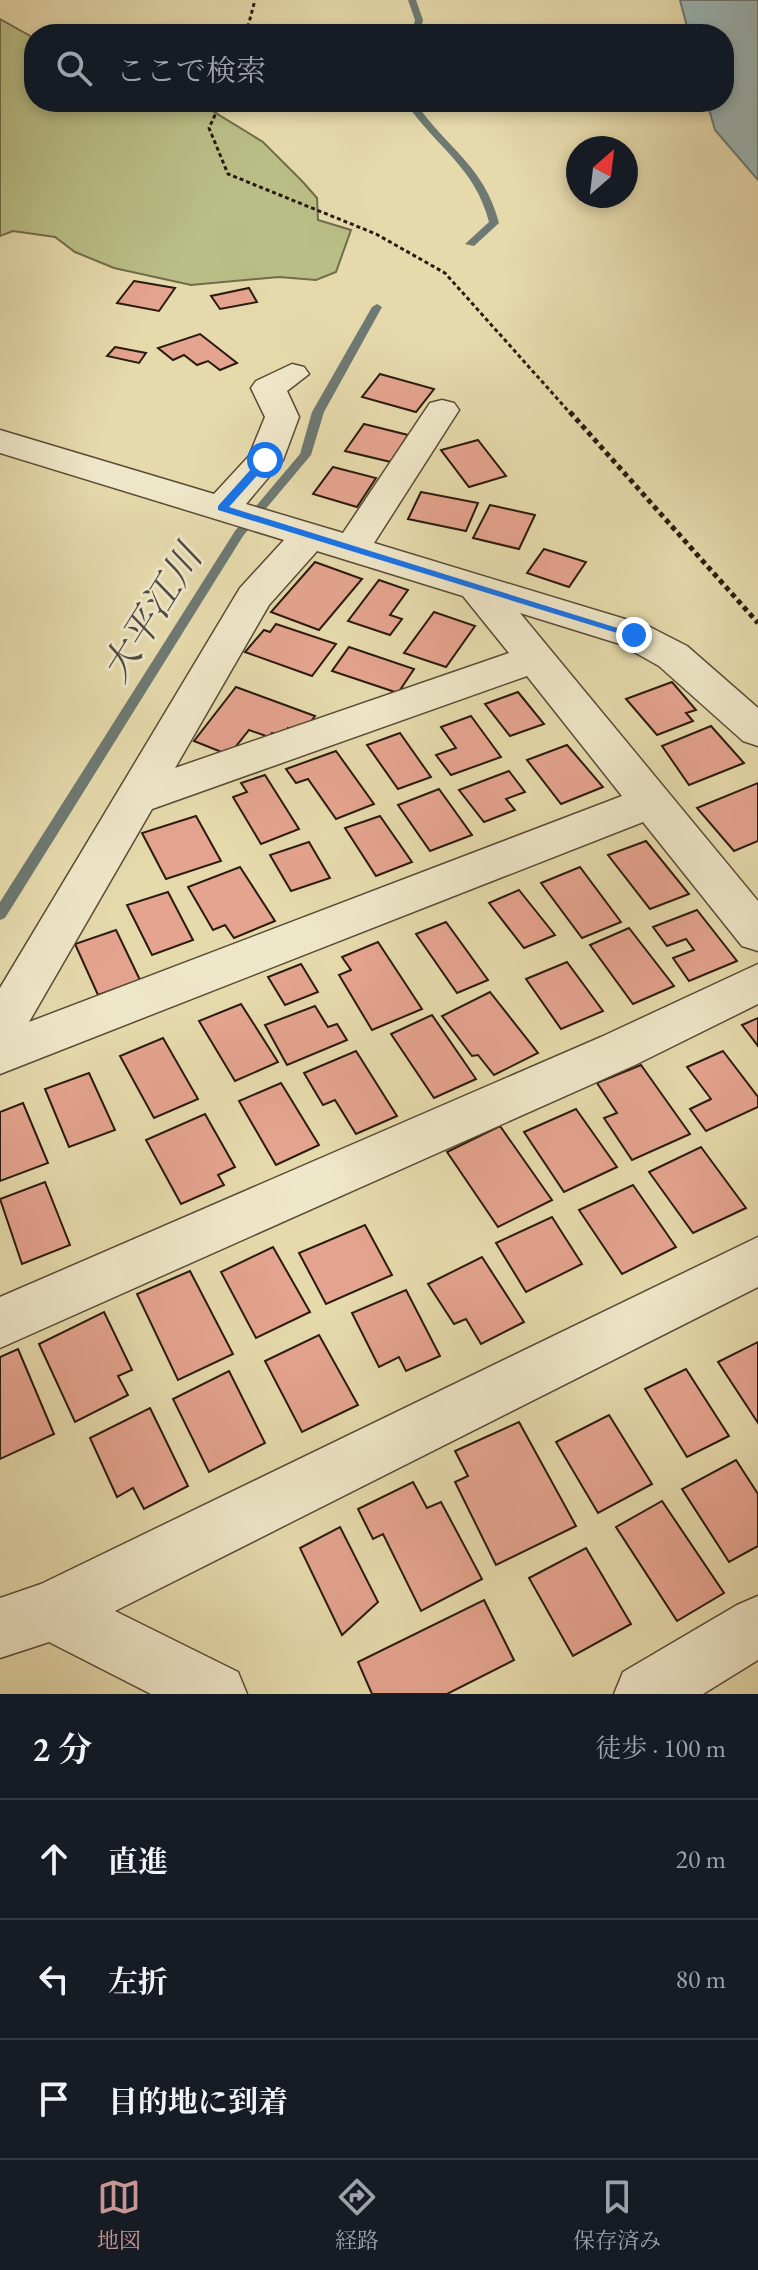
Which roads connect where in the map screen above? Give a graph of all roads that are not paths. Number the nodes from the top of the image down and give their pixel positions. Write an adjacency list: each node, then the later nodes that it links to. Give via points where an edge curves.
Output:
1 (292, 374): 4 (street, via 268,388 282,417 265,460)
2 (442, 410): 6 (street)
3 (0, 441): 4 (street)
4 (226, 510): 5 (street)
5 (292, 531): 6 (street); 10 (street)
6 (352, 548): 7 (street)
7 (476, 586): 8 (street); 9 (street, via 657,645)
8 (534, 659): 10 (street); 11 (street)
9 (758, 731)
10 (136, 798): 14 (street)
11 (650, 802): 12 (street); 15 (street)
12 (758, 933)
13 (758, 983): 17 (street, via 618,1051)
14 (0, 1030)
15 (0, 1054)
16 (758, 1261): 18 (street)
17 (0, 1323)
18 (26, 1620): 20 (street)
19 (758, 1626): 21 (street)
20 (216, 1694)
21 (645, 1694)

